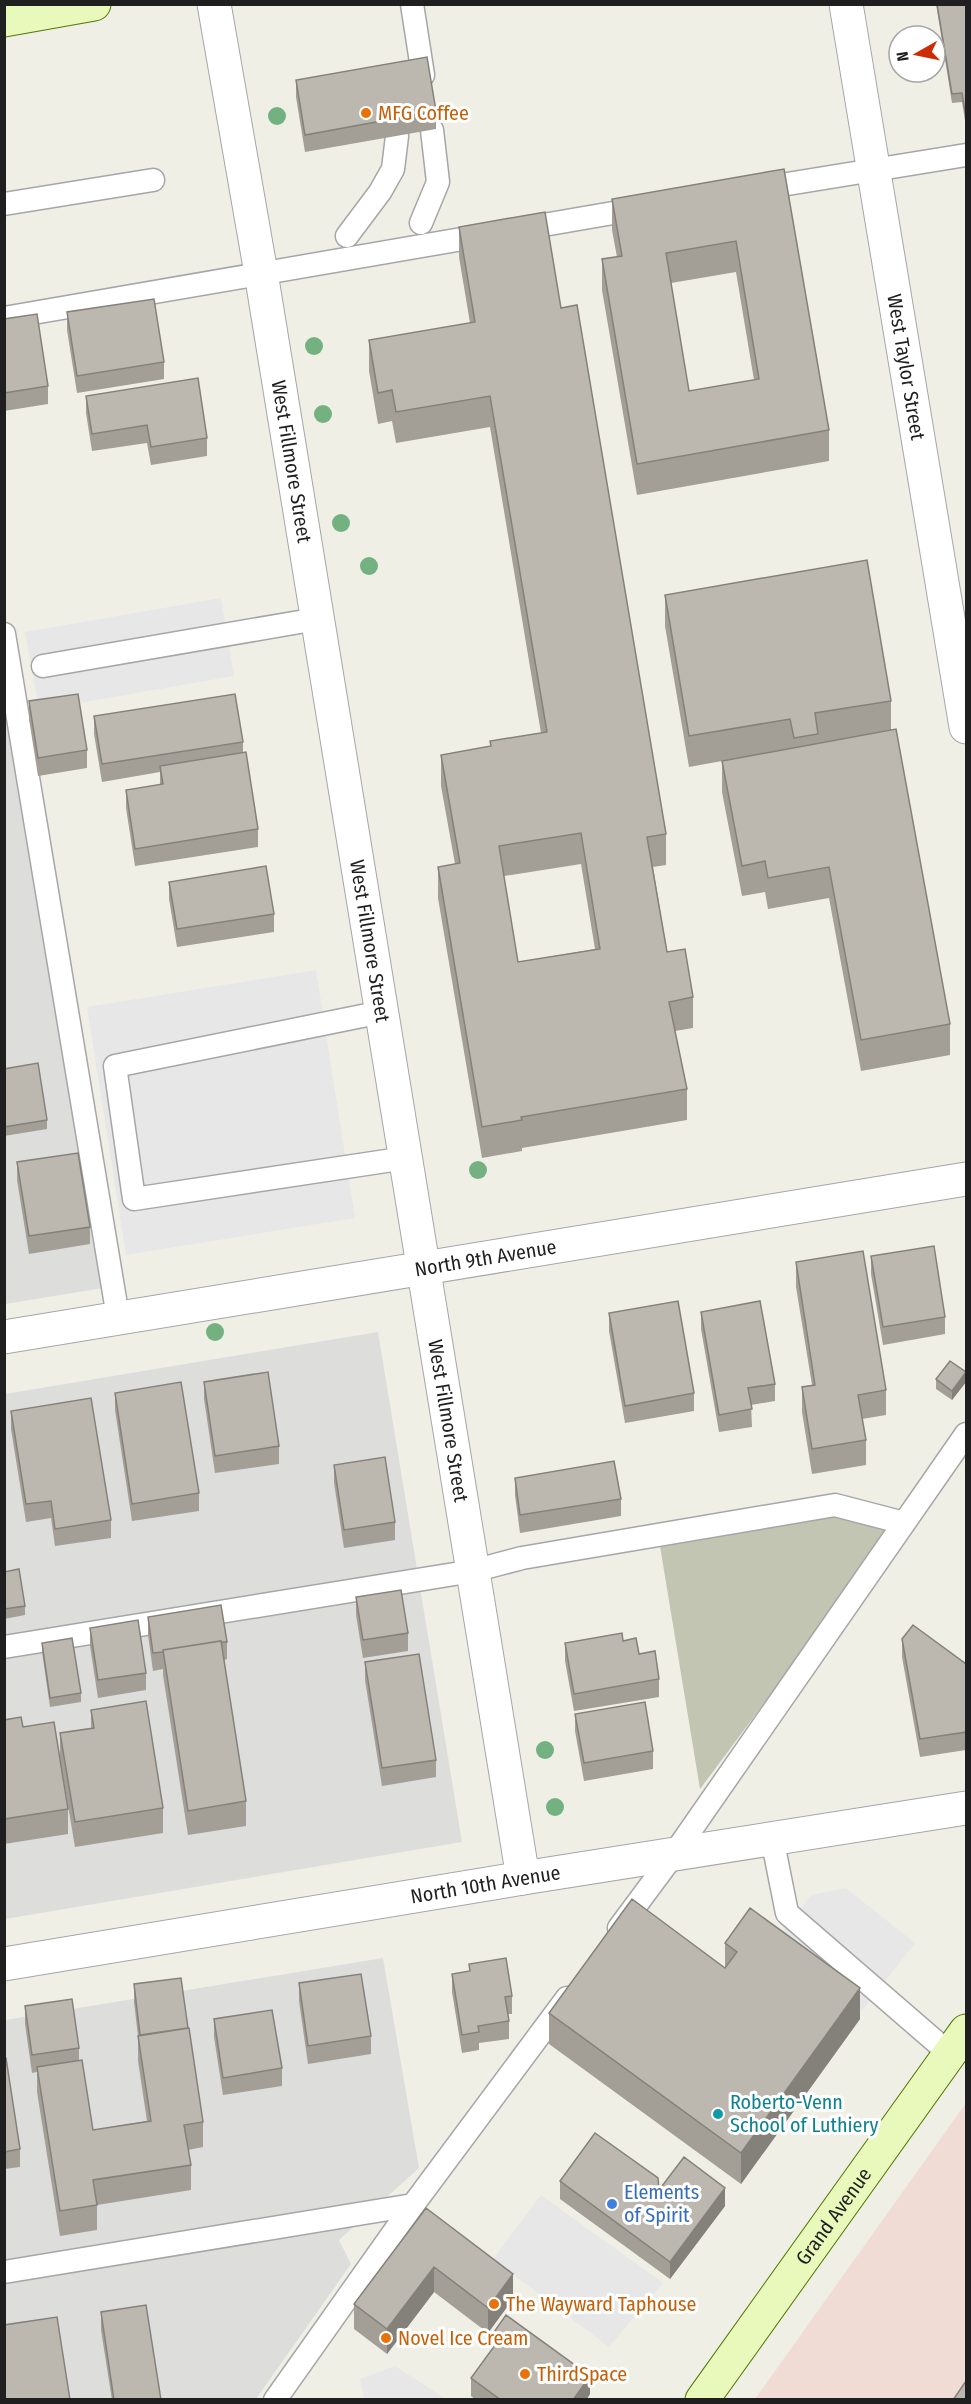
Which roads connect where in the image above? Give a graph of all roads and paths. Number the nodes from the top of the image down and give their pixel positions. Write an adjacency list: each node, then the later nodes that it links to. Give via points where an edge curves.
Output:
1 (94, 4): 5 (main road)
2 (214, 4): 19 (street, West Fillmore Street)
3 (412, 4): 6 (lane)
4 (846, 4): 12 (street, West Taylor Street)
5 (4, 20)
6 (418, 40): 7 (lane); 8 (lane)
7 (397, 70)
8 (423, 75)
9 (432, 130): 17 (lane, via 438,182)
10 (398, 136): 18 (lane, via 393,169)
11 (966, 155): 12 (lane)
12 (874, 169): 14 (lane); 24 (street, West Taylor Street)
13 (153, 180): 15 (lane)
14 (741, 191)
15 (4, 204)
16 (660, 205): 19 (lane)
17 (421, 223)
18 (347, 236)
19 (261, 273): 20 (lane); 21 (street, West Fillmore Street)
20 (4, 318)
21 (317, 619): 23 (lane); 25 (street, West Fillmore Street)
22 (4, 634): 29 (lane)
23 (43, 666)
24 (966, 727)
25 (382, 1012): 26 (street, West Fillmore Street); 26 (lane, via 115,1066 134,1199)
26 (406, 1158): 28 (street, West Fillmore Street)
27 (966, 1179): 28 (street, North 9th Avenue)
28 (424, 1267): 29 (street, North 9th Avenue); 33 (street, West Fillmore Street)
29 (118, 1317): 30 (street, North 9th Avenue)
30 (4, 1336)
31 (966, 1434): 32 (lane)
32 (904, 1523): 33 (lane, via 836,1505 522,1558); 37 (lane)
33 (473, 1571): 34 (lane); 38 (street, West Fillmore Street)
34 (4, 1647)
35 (966, 1808): 36 (street, North 10th Avenue)
36 (772, 1838): 37 (street, North 10th Avenue); 42 (lane, via 787,1913)
37 (674, 1854): 38 (street, North 10th Avenue); 39 (lane)
38 (522, 1878): 40 (street, North 10th Avenue)
39 (606, 1946)
40 (4, 1965)
41 (577, 1985): 43 (lane)
42 (958, 2043): 46 (main road, Grand Avenue)
43 (413, 2205): 44 (lane); 45 (lane)
44 (4, 2272)
45 (275, 2400)
46 (702, 2400)

